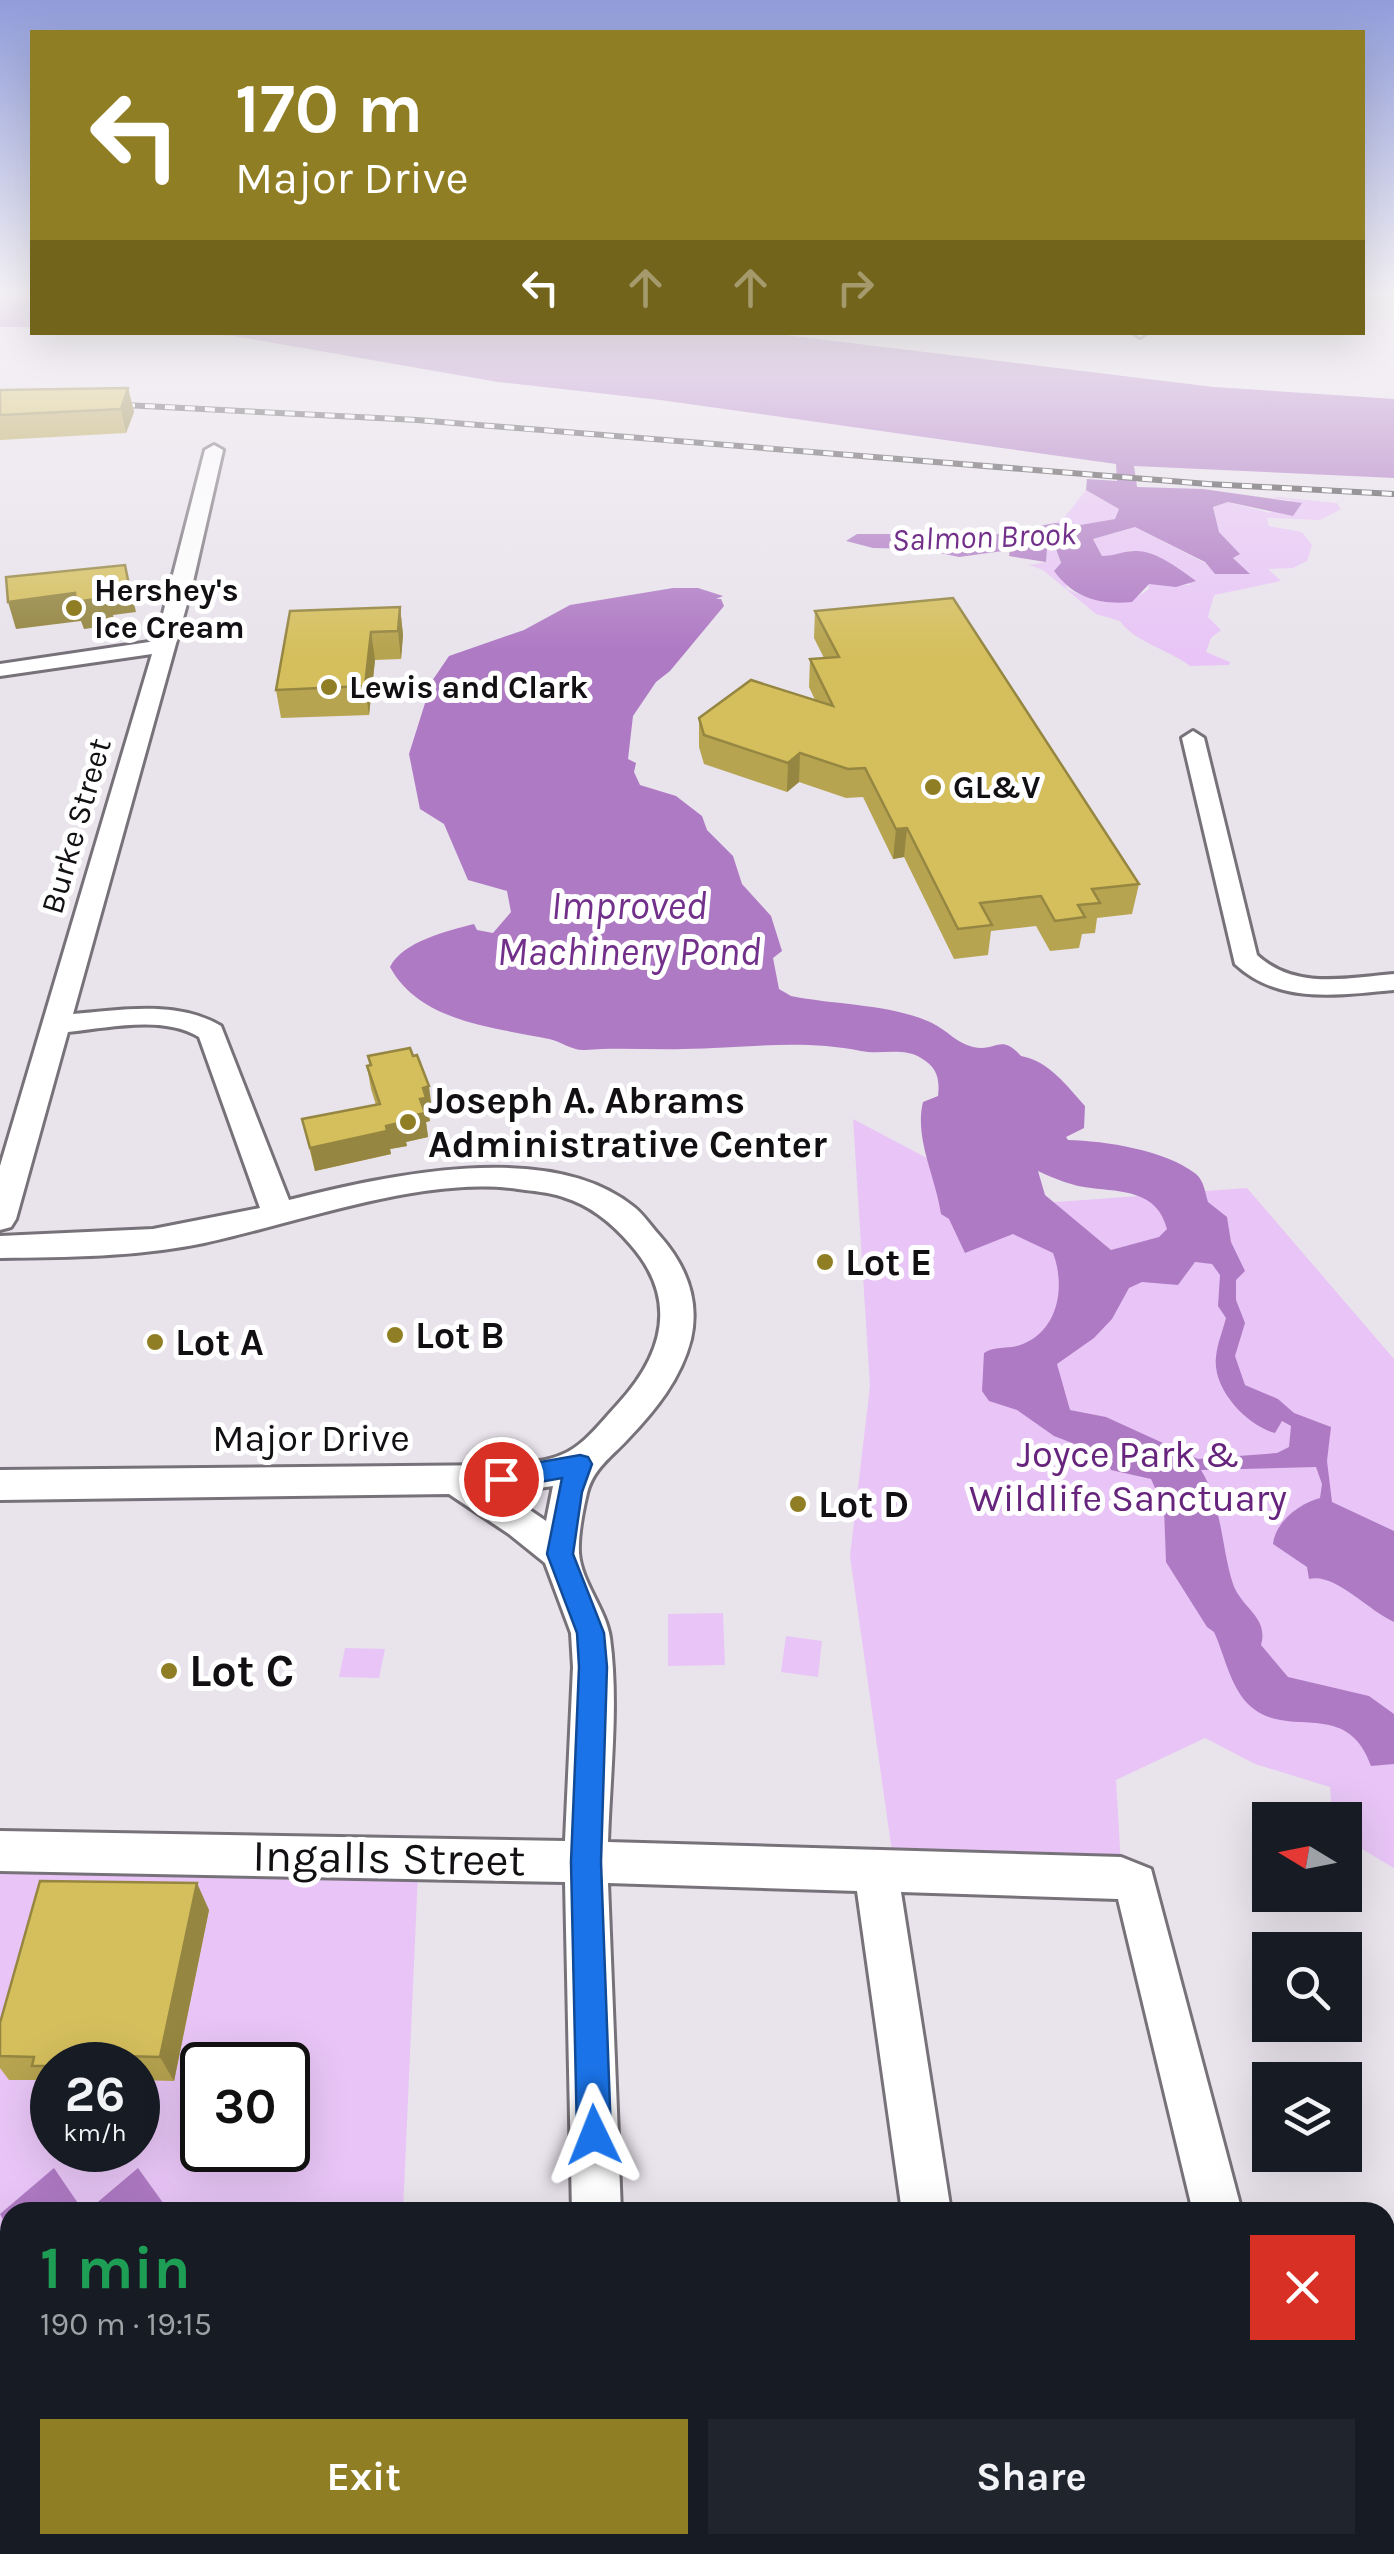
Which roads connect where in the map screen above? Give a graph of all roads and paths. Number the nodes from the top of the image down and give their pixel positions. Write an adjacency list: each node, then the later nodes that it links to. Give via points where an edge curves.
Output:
1 (214, 450): 2 (street, Burke Street)
2 (165, 646): 3 (street); 6 (street, Burke Street)
3 (0, 670)
4 (1194, 738): 5 (street, via 1244,958 1270,979 1315,986)
5 (1394, 982)
6 (55, 1024): 7 (street, via 169,1019 202,1024 211,1032); 8 (street, Burke Street)
7 (278, 1214): 9 (street, via 166,1238); 10 (street, via 417,1185 511,1176 580,1190 635,1224 668,1272 679,1327 648,1395)
8 (0, 1219)
9 (0, 1247)
10 (580, 1464): 11 (street, Major Drive, via 527,1476); 13 (street)
11 (456, 1480): 12 (street, Major Drive); 13 (street)
12 (0, 1485)
13 (560, 1554): 15 (street, via 590,1633 593,1667)
14 (0, 1851): 15 (street, Ingalls Street)
15 (586, 1862): 16 (street, Ingalls Street); 17 (street)
16 (876, 1871): 18 (street); 19 (street, Ingalls Street, via 1121,1878 1136,1884)
17 (596, 2202)
18 (925, 2202)
19 (1216, 2202)

